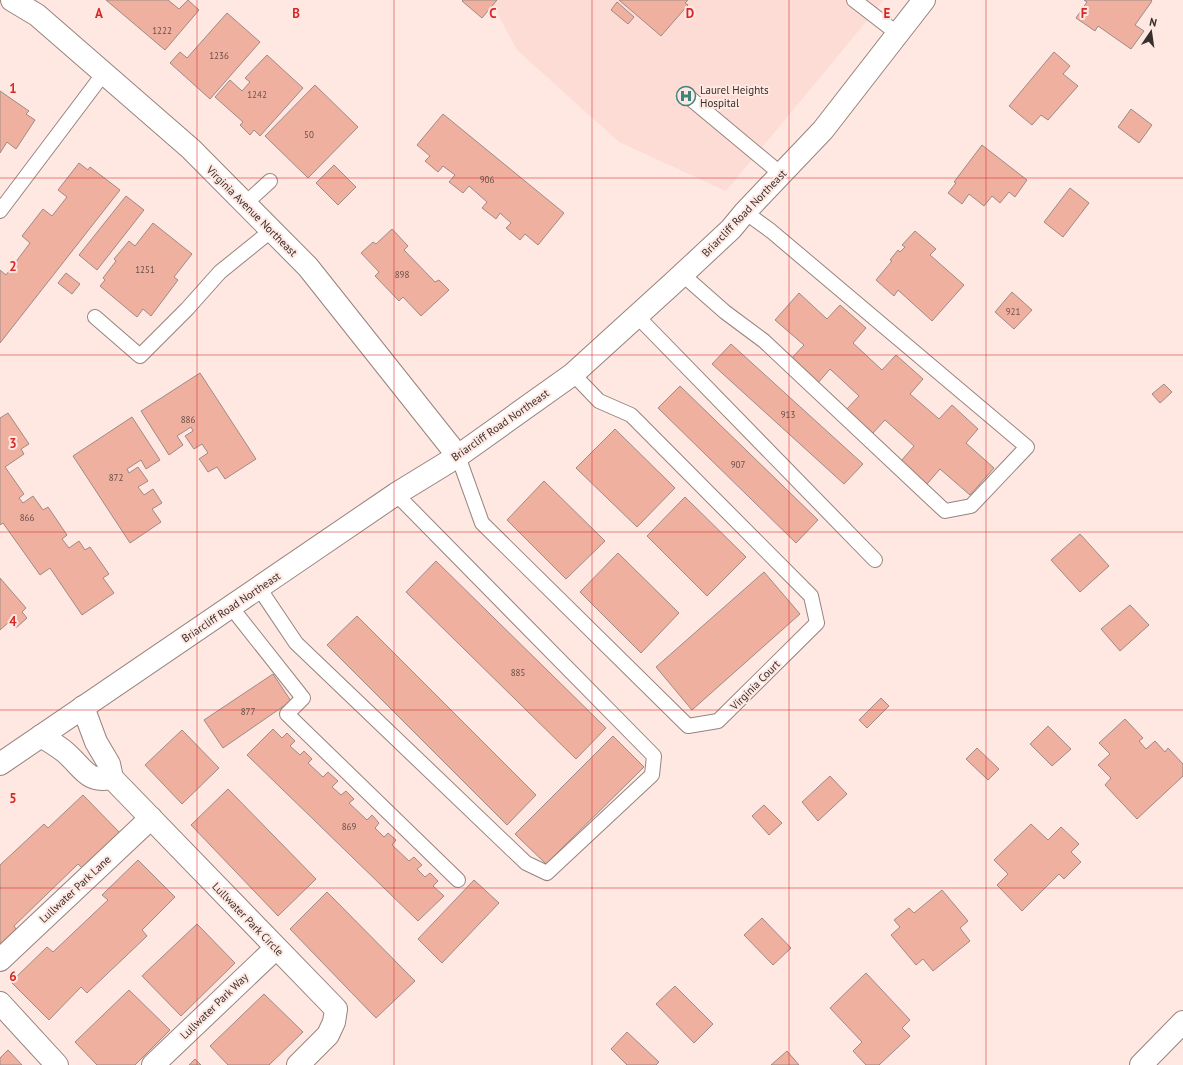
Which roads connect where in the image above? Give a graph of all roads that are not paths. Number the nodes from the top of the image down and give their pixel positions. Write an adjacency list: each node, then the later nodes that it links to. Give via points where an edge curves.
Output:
1 (12, 0): 5 (street, Virginia Avenue Northeast, via 37,14)
2 (854, 0): 4 (lane)
3 (924, 0): 4 (street, Briarcliff Road Northeast)
4 (898, 34): 7 (street, Briarcliff Road Northeast, via 823,130)
5 (104, 73): 9 (street, Virginia Avenue Northeast, via 191,149); 10 (lane)
6 (691, 99): 7 (lane)
7 (782, 174): 11 (street, Briarcliff Road Northeast)
8 (270, 181): 9 (lane)
9 (245, 204): 12 (street, Virginia Avenue Northeast)
10 (0, 211)
11 (745, 212): 13 (street, Briarcliff Road Northeast, via 731,229); 13 (lane, via 771,231 1027,447 971,506 945,511 764,342 725,312)
12 (272, 230): 15 (lane, via 220,272 140,356); 17 (street, Virginia Avenue Northeast, via 308,267)
13 (683, 274): 14 (street, Briarcliff Road Northeast)
14 (637, 316): 16 (street, Briarcliff Road Northeast); 19 (lane)
15 (95, 317)
16 (573, 374): 17 (street, Briarcliff Road Northeast); 17 (lane, Virginia Court, via 599,400 632,416 811,596 817,624 718,721 688,726 482,523)
17 (458, 456): 18 (street, Briarcliff Road Northeast)
18 (396, 494): 20 (street, Briarcliff Road Northeast); 20 (lane, via 654,756 652,775 546,873 526,863 296,643)
19 (875, 560)
20 (259, 588): 21 (street, Briarcliff Road Northeast)
21 (230, 607): 22 (street, Briarcliff Road Northeast); 27 (lane, via 303,698 287,714)
22 (83, 707): 23 (street, Briarcliff Road Northeast); 25 (street, Lullwater Park Circle, via 96,742 109,764)
23 (41, 736): 24 (street, Briarcliff Road Northeast); 25 (street, via 65,751 95,779)
24 (0, 764)
25 (112, 778): 26 (street, Lullwater Park Circle)
26 (151, 818): 28 (street, Lullwater Park Circle); 29 (street, Lullwater Park Lane)
27 (458, 880)
28 (276, 948): 33 (street, Lullwater Park Way); 34 (street, Lullwater Park Circle, via 336,1009 328,1035)
29 (0, 960)
30 (0, 1003): 32 (street)
31 (1183, 1022): 35 (street)
32 (57, 1065)
33 (153, 1065)
34 (298, 1065)
35 (1141, 1065)

